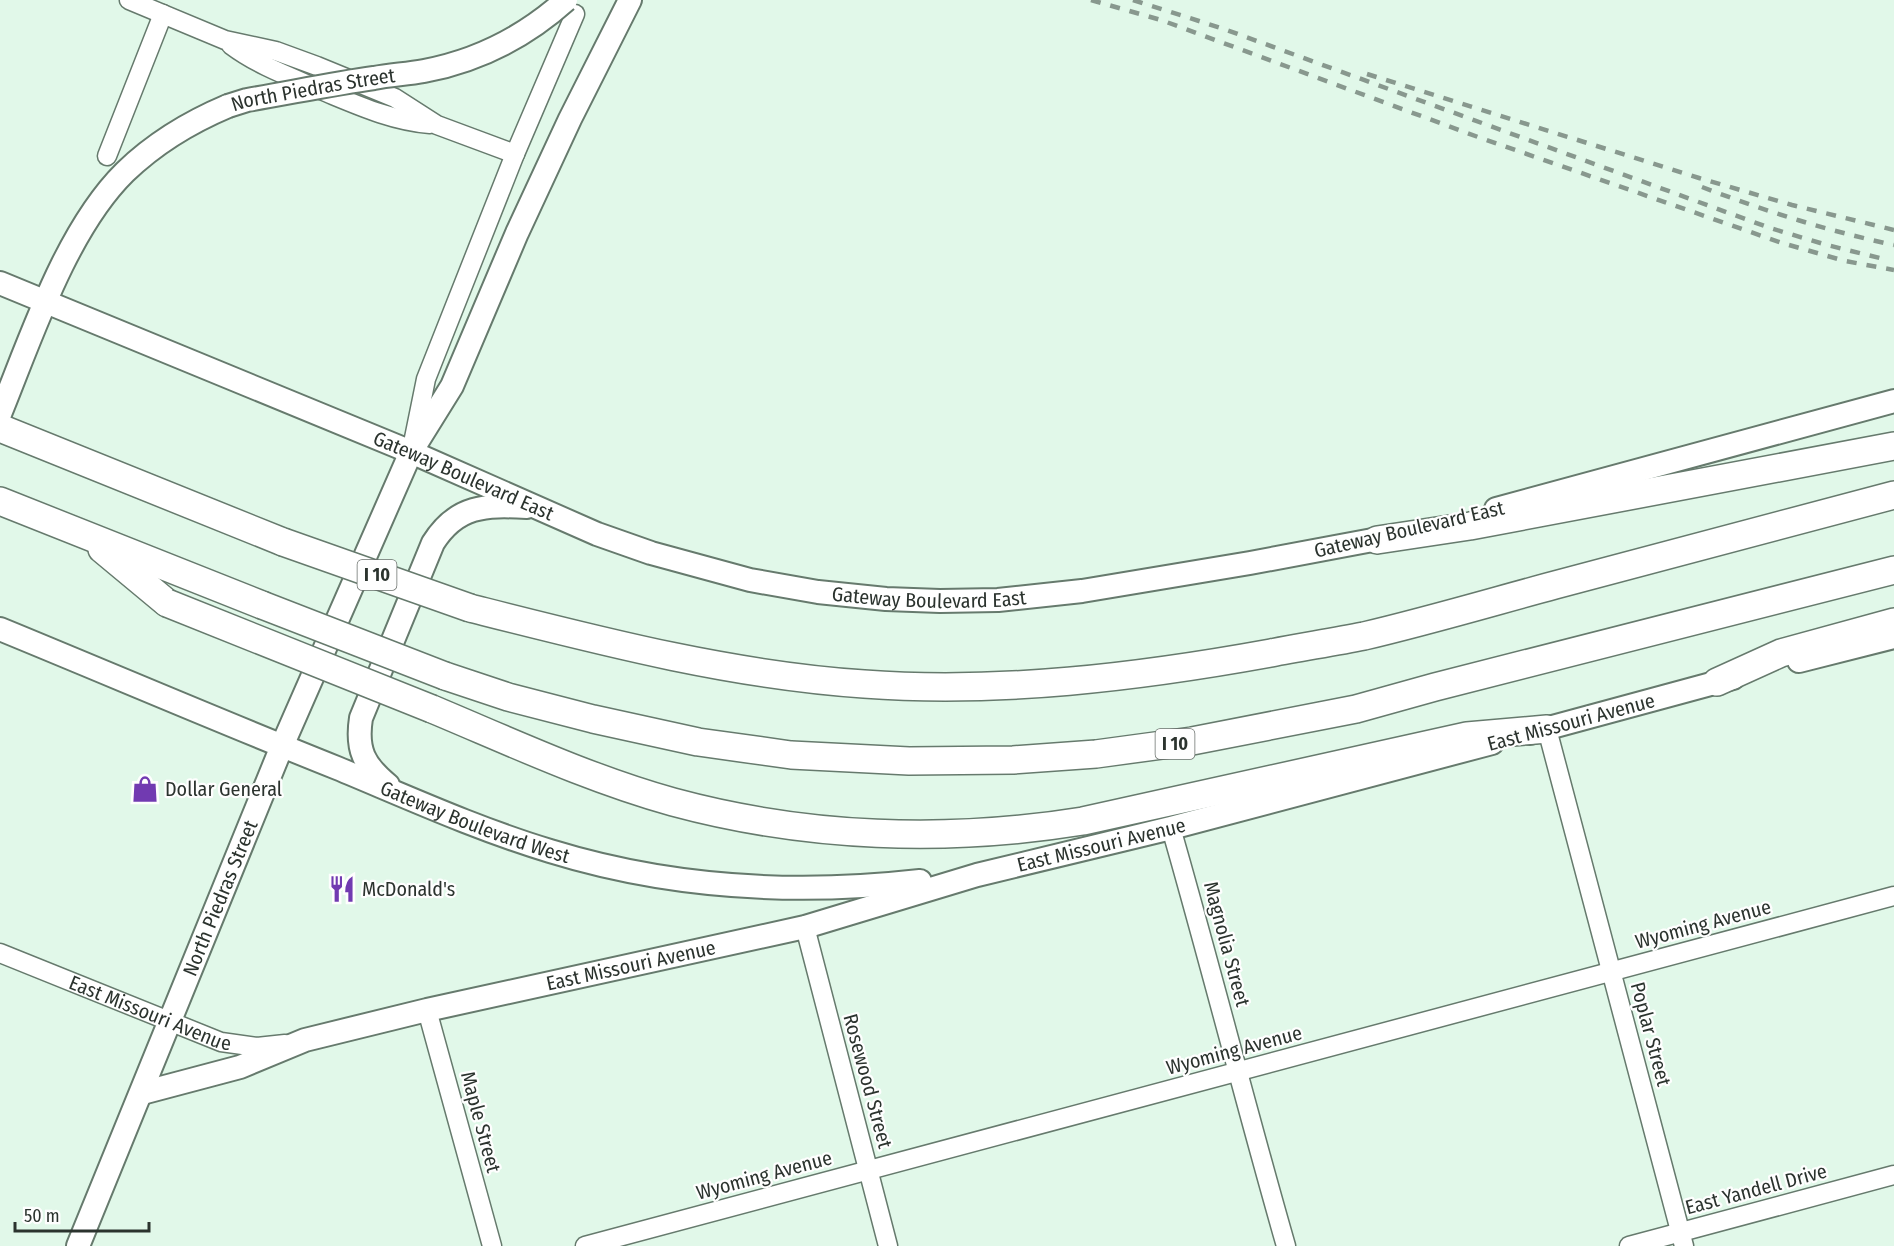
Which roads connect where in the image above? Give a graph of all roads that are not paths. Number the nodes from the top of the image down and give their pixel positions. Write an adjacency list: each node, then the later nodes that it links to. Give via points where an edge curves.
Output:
1 (129, 0): 4 (street)
2 (630, 0): 13 (main road, North Piedras Street, via 570,119 452,386)
3 (570, 7): 5 (street, North Piedras Street); 8 (main road, North Piedras Street, bridge, via 551,14 495,49 458,63 247,100 203,117 153,148 124,173 87,223)
4 (164, 14): 5 (street, via 225,40 276,51 317,66 395,98 437,125); 6 (street)
5 (515, 154): 13 (street, North Piedras Street, via 426,379)
6 (107, 156)
7 (0, 283): 8 (main road, Gateway Boulevard East)
8 (45, 302): 10 (main road, North Piedras Street); 13 (main road, Gateway Boulevard East)
9 (1894, 401): 18 (main road, Gateway Boulevard East)
10 (0, 414)
11 (0, 428): 14 (highway, I 10, bridge, via 284,542 470,608 711,665 867,684 1020,684 1124,676 1365,636)
12 (1894, 446): 18 (highway)
13 (411, 452): 16 (main road, Gateway Boulevard East); 25 (main road, North Piedras Street)
14 (1894, 495)
15 (0, 501): 17 (highway, I 10)
16 (537, 508): 18 (main road, Gateway Boulevard East, via 651,554 750,580 886,599 998,600 1082,591); 26 (main road, via 483,507 467,511 453,519 433,543 361,718 359,744 372,771)
17 (82, 534): 19 (highway, I 10, bridge, via 508,697 698,741 791,755 909,762 1072,756 1192,741 1356,709); 24 (highway, bridge, via 167,603 566,765 674,801 801,827 906,834 1028,830 1467,736)
18 (1377, 540)
19 (1894, 570)
20 (1894, 622): 23 (highway, via 1780,653)
21 (0, 629): 25 (main road, Gateway Boulevard West)
22 (1894, 637): 23 (main road, East Missouri Avenue)
23 (1717, 682): 24 (main road, East Missouri Avenue)
24 (1547, 729): 27 (main road, East Missouri Avenue); 32 (street, Poplar Street)
25 (282, 746): 26 (main road, Gateway Boulevard West); 34 (main road, North Piedras Street)
26 (395, 792): 28 (main road, Gateway Boulevard West, via 548,851 638,873 701,882 767,888 850,888)
27 (1172, 828): 28 (main road, East Missouri Avenue); 36 (street, Magnolia Street)
28 (977, 875): 30 (main road, East Missouri Avenue)
29 (1894, 896): 32 (street, Wyoming Avenue)
30 (805, 927): 33 (main road, East Missouri Avenue); 38 (street, Rosewood Street)
31 (0, 954): 34 (street, East Missouri Avenue)
32 (1611, 972): 36 (street, Wyoming Avenue); 40 (street, Poplar Street)
33 (427, 1010): 35 (main road, East Missouri Avenue); 42 (street, Maple Street)
34 (170, 1023): 35 (street, East Missouri Avenue, via 239,1046); 37 (main road, North Piedras Street)
35 (305, 1040): 37 (main road, East Missouri Avenue, via 240,1067)
36 (1237, 1072): 38 (street, Wyoming Avenue); 45 (street, Magnolia Street)
37 (142, 1093): 41 (main road, North Piedras Street)
38 (869, 1171): 43 (street, Wyoming Avenue); 44 (street, Rosewood Street)
39 (1894, 1175): 40 (street, East Yandell Drive)
40 (1682, 1239): 46 (street, East Yandell Drive)
41 (78, 1246)
42 (492, 1246)
43 (585, 1246)
44 (888, 1246)
45 (1286, 1246)
46 (1629, 1246)

